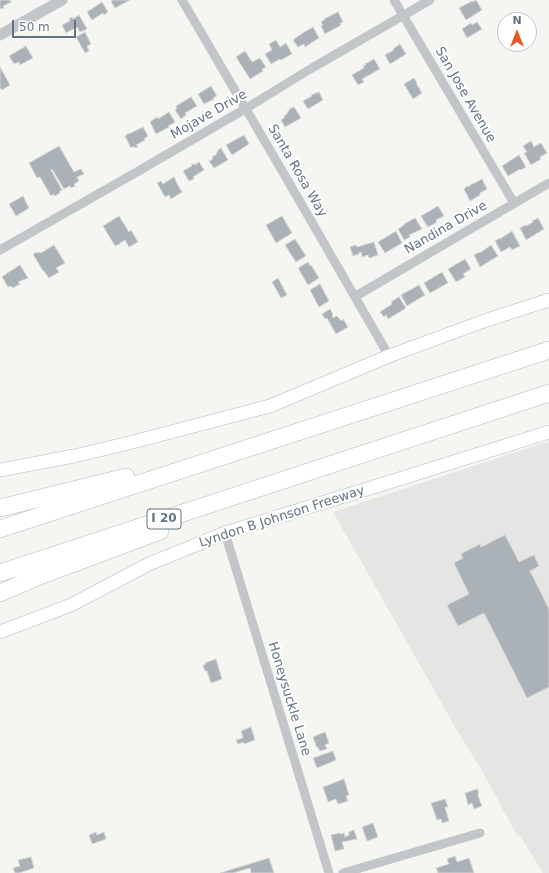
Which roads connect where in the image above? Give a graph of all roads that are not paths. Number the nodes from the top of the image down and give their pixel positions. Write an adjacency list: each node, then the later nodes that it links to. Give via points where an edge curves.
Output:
1 (62, 0): 6 (street)
2 (182, 0): 7 (street, Santa Rosa Way)
3 (394, 0): 5 (street, San Jose Avenue)
4 (430, 0): 5 (street, Mojave Drive)
5 (403, 16): 7 (street, Mojave Drive); 9 (street, San Jose Avenue)
6 (0, 35)
7 (245, 109): 10 (street, Mojave Drive); 11 (street, Santa Rosa Way)
8 (549, 183): 9 (street, Nandina Drive)
9 (514, 204): 11 (street, Nandina Drive)
10 (0, 250)
11 (356, 296): 14 (street, Santa Rosa Way)
12 (549, 300): 14 (main road)
13 (549, 350): 16 (highway)
14 (389, 356): 19 (main road, via 270,406 125,444)
15 (549, 393): 18 (highway, I 20)
16 (317, 426): 20 (highway); 21 (highway)
17 (549, 432): 22 (main road, Lyndon B Johnson Freeway)
18 (329, 465): 23 (highway, I 20); 24 (highway)
19 (0, 470)
20 (0, 508)
21 (0, 529)
22 (225, 533): 25 (main road, Lyndon B Johnson Freeway, via 149,564 71,605); 27 (street, Honeysuckle Lane)
23 (0, 573)
24 (0, 593)
25 (0, 632)
26 (480, 833): 28 (street)
27 (329, 873)
28 (343, 873)

